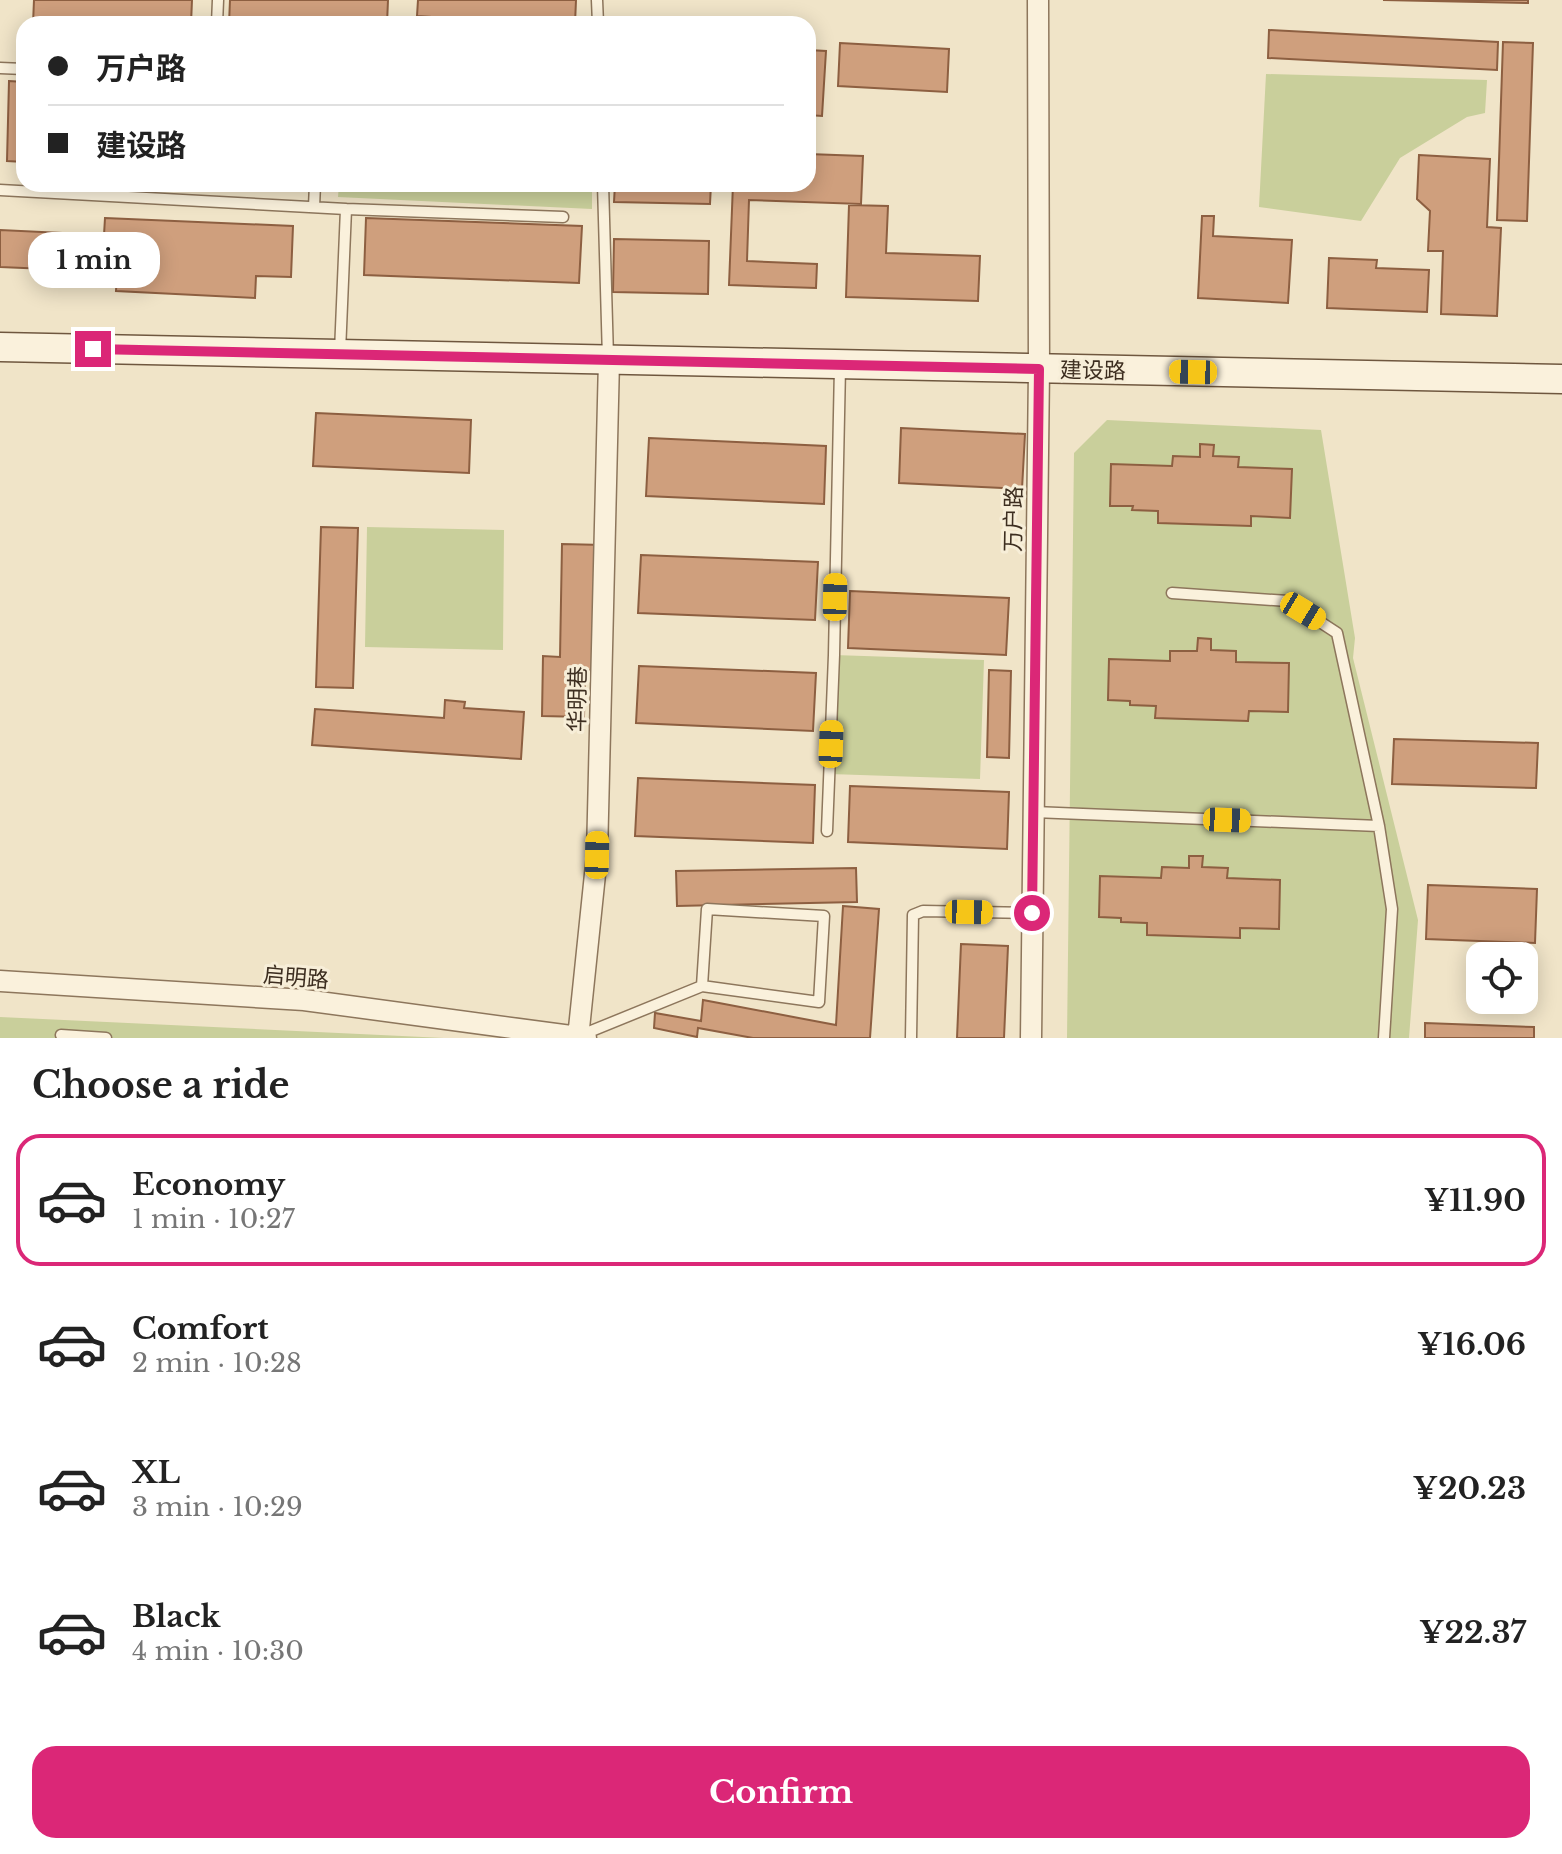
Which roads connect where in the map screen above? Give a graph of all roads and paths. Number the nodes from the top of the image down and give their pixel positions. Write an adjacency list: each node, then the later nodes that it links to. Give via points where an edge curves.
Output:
1 (1038, 0): 12 (street, 万户路)
2 (37, 192): 5 (lane)
3 (315, 192): 5 (lane)
4 (603, 192): 10 (lane)
5 (314, 207): 6 (lane)
6 (346, 209): 7 (lane); 9 (lane)
7 (563, 217)
8 (0, 347): 9 (street, 建设路)
9 (340, 354): 10 (street, 建设路)
10 (609, 360): 11 (street, 建设路); 22 (street, 华明巷, via 597,855)
11 (840, 365): 12 (street, 建设路); 17 (lane)
12 (1039, 369): 13 (street, 建设路); 15 (street, 万户路)
13 (1562, 379)
14 (1172, 593): 16 (lane, via 1288,601 1337,633)
15 (1034, 812): 16 (lane); 18 (street, 万户路)
16 (1379, 826): 26 (lane, via 1392,909)
17 (827, 831)
18 (1032, 913): 24 (lane, via 913,915); 25 (street, 万户路)
19 (0, 981): 22 (street, 启明路, via 304,1000)
20 (702, 986): 20 (lane, via 819,1002 824,916 707,909); 22 (lane)
21 (61, 1035): 23 (lane)
22 (580, 1037)
23 (106, 1038)
24 (911, 1038)
25 (1031, 1038)
26 (1384, 1038)

